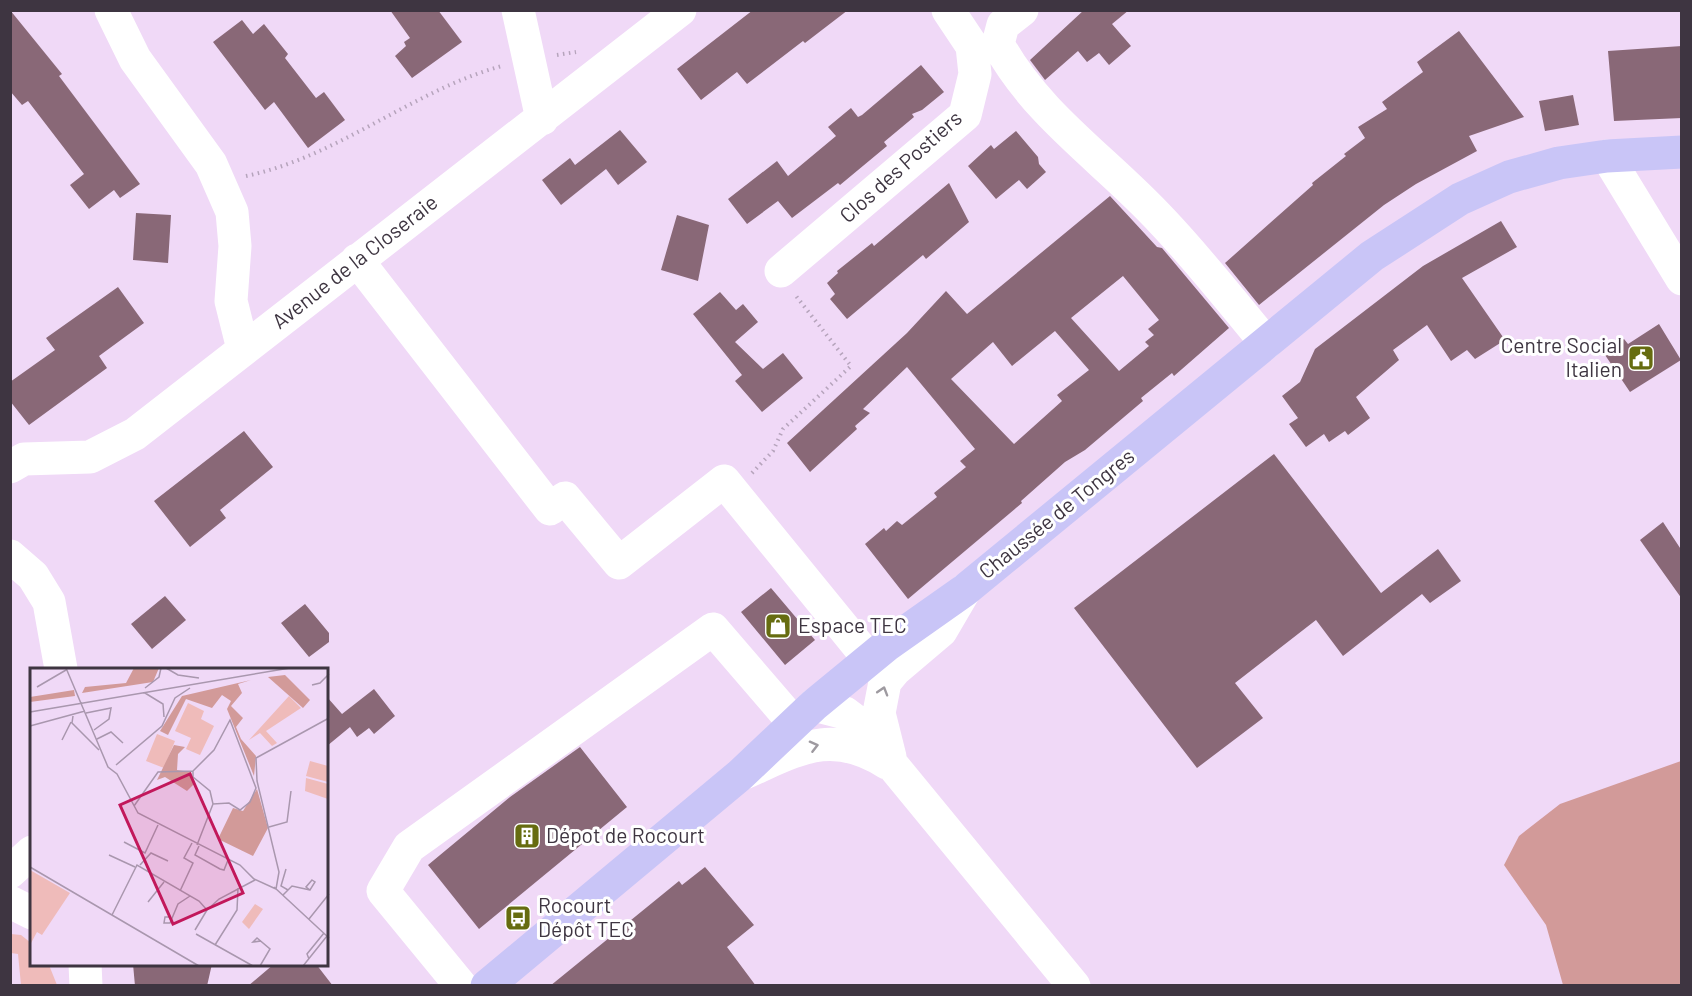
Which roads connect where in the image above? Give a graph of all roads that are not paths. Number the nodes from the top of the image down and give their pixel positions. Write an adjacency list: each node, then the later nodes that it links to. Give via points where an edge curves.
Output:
1 (111, 10): 13 (street, via 135,59 211,164 232,212 235,246 231,301)
2 (518, 10): 6 (street)
3 (680, 10): 6 (street, Avenue de la Closeraie)
4 (948, 10): 10 (street, Clos des Postiers, via 972,46 975,74 965,115)
5 (1022, 10): 12 (street, via 1003,25 998,44 1011,66 1073,137 1162,220)
6 (542, 119): 9 (street, Avenue de la Closeraie)
7 (1682, 152): 8 (main road, Chaussée de Tongres)
8 (1607, 156): 11 (street); 12 (main road, Chaussée de Tongres, via 1559,163 1509,177 1460,198 1372,256)
9 (357, 260): 13 (street, Avenue de la Closeraie); 17 (street, via 550,509 565,498 619,563 724,481)
10 (781, 271)
11 (1682, 279)
12 (1266, 343): 16 (main road, Chaussée de Tongres)
13 (243, 349): 14 (street, Avenue de la Closeraie, via 135,434 90,457 24,459)
14 (10, 467)
15 (10, 556): 18 (street, via 33,576 49,602)
16 (965, 590): 17 (main road, Chaussée de Tongres); 20 (street, one-way to 16, via 879,713 885,682 941,631)
17 (869, 659): 19 (main road, Chaussée de Tongres)
18 (61, 668)
19 (803, 714): 20 (street, via 833,708 857,722); 21 (main road, Chaussée de Tongres); 28 (street, via 713,629 409,847 383,891)
20 (894, 767): 21 (street, one-way to 20, via 826,743 851,747); 30 (street)
21 (740, 774): 29 (main road, Chaussée de Tongres)
22 (30, 854): 23 (street)
23 (10, 872)
24 (10, 902): 25 (street)
25 (30, 912)
26 (85, 966): 27 (street)
27 (86, 986)
28 (461, 986)
29 (487, 986)
30 (1074, 986)

